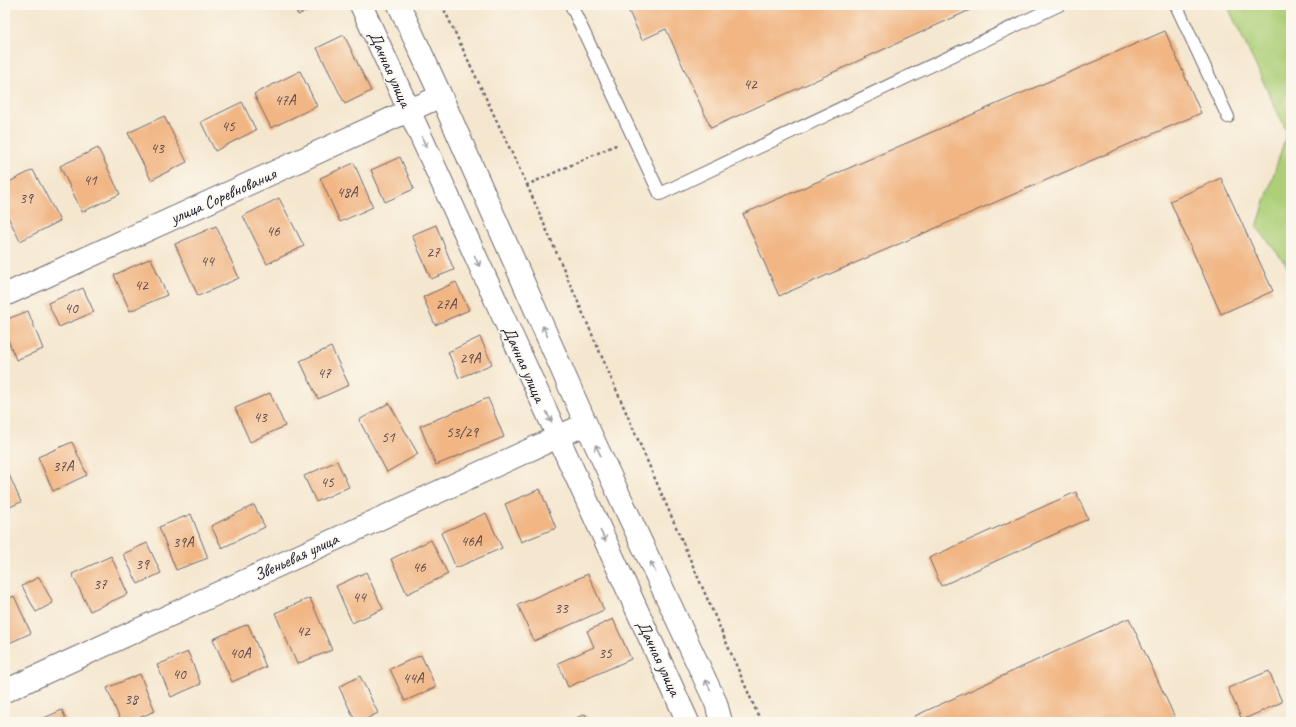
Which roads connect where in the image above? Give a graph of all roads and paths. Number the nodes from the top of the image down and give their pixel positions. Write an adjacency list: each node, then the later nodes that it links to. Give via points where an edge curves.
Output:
1 (361, 5): 8 (street, Дачная улица)
2 (399, 5): 7 (street, Дачная улица)
3 (442, 5): 11 (path)
4 (571, 5): 10 (lane)
5 (1059, 5): 10 (lane, via 660,194)
6 (1176, 5): 9 (lane)
7 (441, 96): 8 (street, улица Соревнования); 13 (street, Дачная улица, one-way to 7)
8 (409, 111): 12 (street, улица Соревнования); 14 (street, Дачная улица, one-way to 14)
9 (1228, 117)
10 (633, 137): 11 (path)
11 (527, 185): 18 (path)
12 (5, 295)
13 (586, 424): 14 (street, Звеньевая улица); 17 (street, Дачная улица, one-way to 13, via 716,703)
14 (558, 437): 15 (street, Звеньевая улица); 16 (street, Дачная улица, one-way to 16)
15 (5, 691)
16 (688, 722)
17 (721, 722)
18 (761, 722)

